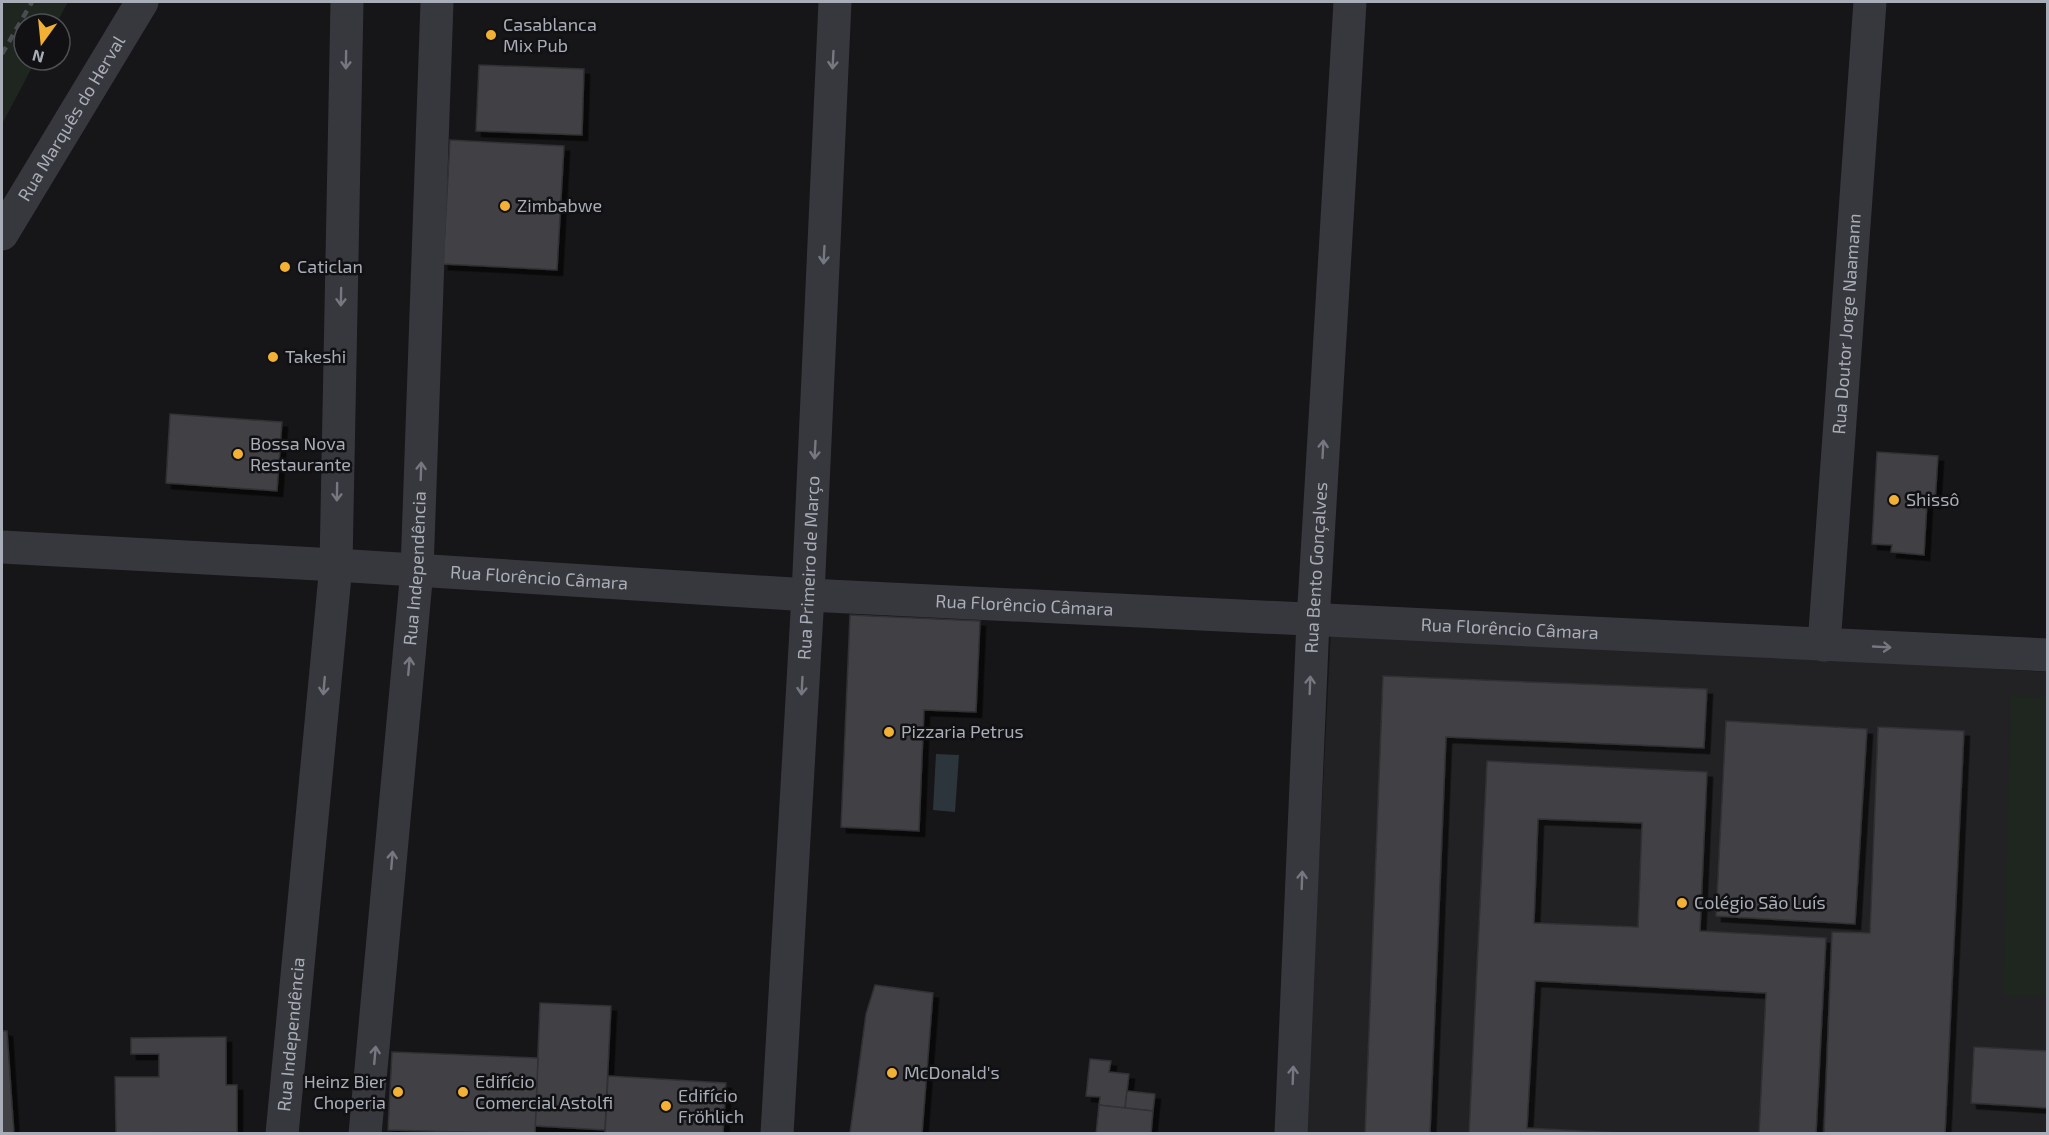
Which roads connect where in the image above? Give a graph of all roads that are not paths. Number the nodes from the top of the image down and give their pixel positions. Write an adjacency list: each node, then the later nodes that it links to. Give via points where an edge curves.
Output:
1 (142, 2): 7 (street, Rua Marquês do Herval)
2 (347, 2): 9 (street, Rua Independência, one-way to 9)
3 (437, 2): 10 (street, Rua Independência, one-way to 3)
4 (836, 2): 11 (street, Rua Primeiro de Março, one-way to 11)
5 (1350, 2): 12 (street, Rua Bento Gonçalves, one-way to 5)
6 (1870, 2): 13 (street, Rua Doutor Jorge Naamann)
7 (2, 234)
8 (2, 548): 9 (street, Rua Florêncio Câmara)
9 (336, 565): 10 (street, Rua Florêncio Câmara); 15 (street, Rua Independência, one-way to 15)
10 (417, 570): 11 (street, Rua Florêncio Câmara); 16 (street, Rua Independência, one-way to 10)
11 (808, 595): 12 (street, Rua Florêncio Câmara); 17 (street, Rua Primeiro de Março, one-way to 17)
12 (1313, 621): 13 (street, Rua Florêncio Câmara); 18 (street, Rua Bento Gonçalves, one-way to 12)
13 (1824, 645): 14 (street, Rua Florêncio Câmara, one-way to 14)
14 (2048, 654)
15 (282, 1134)
16 (365, 1134)
17 (777, 1134)
18 (1291, 1134)

